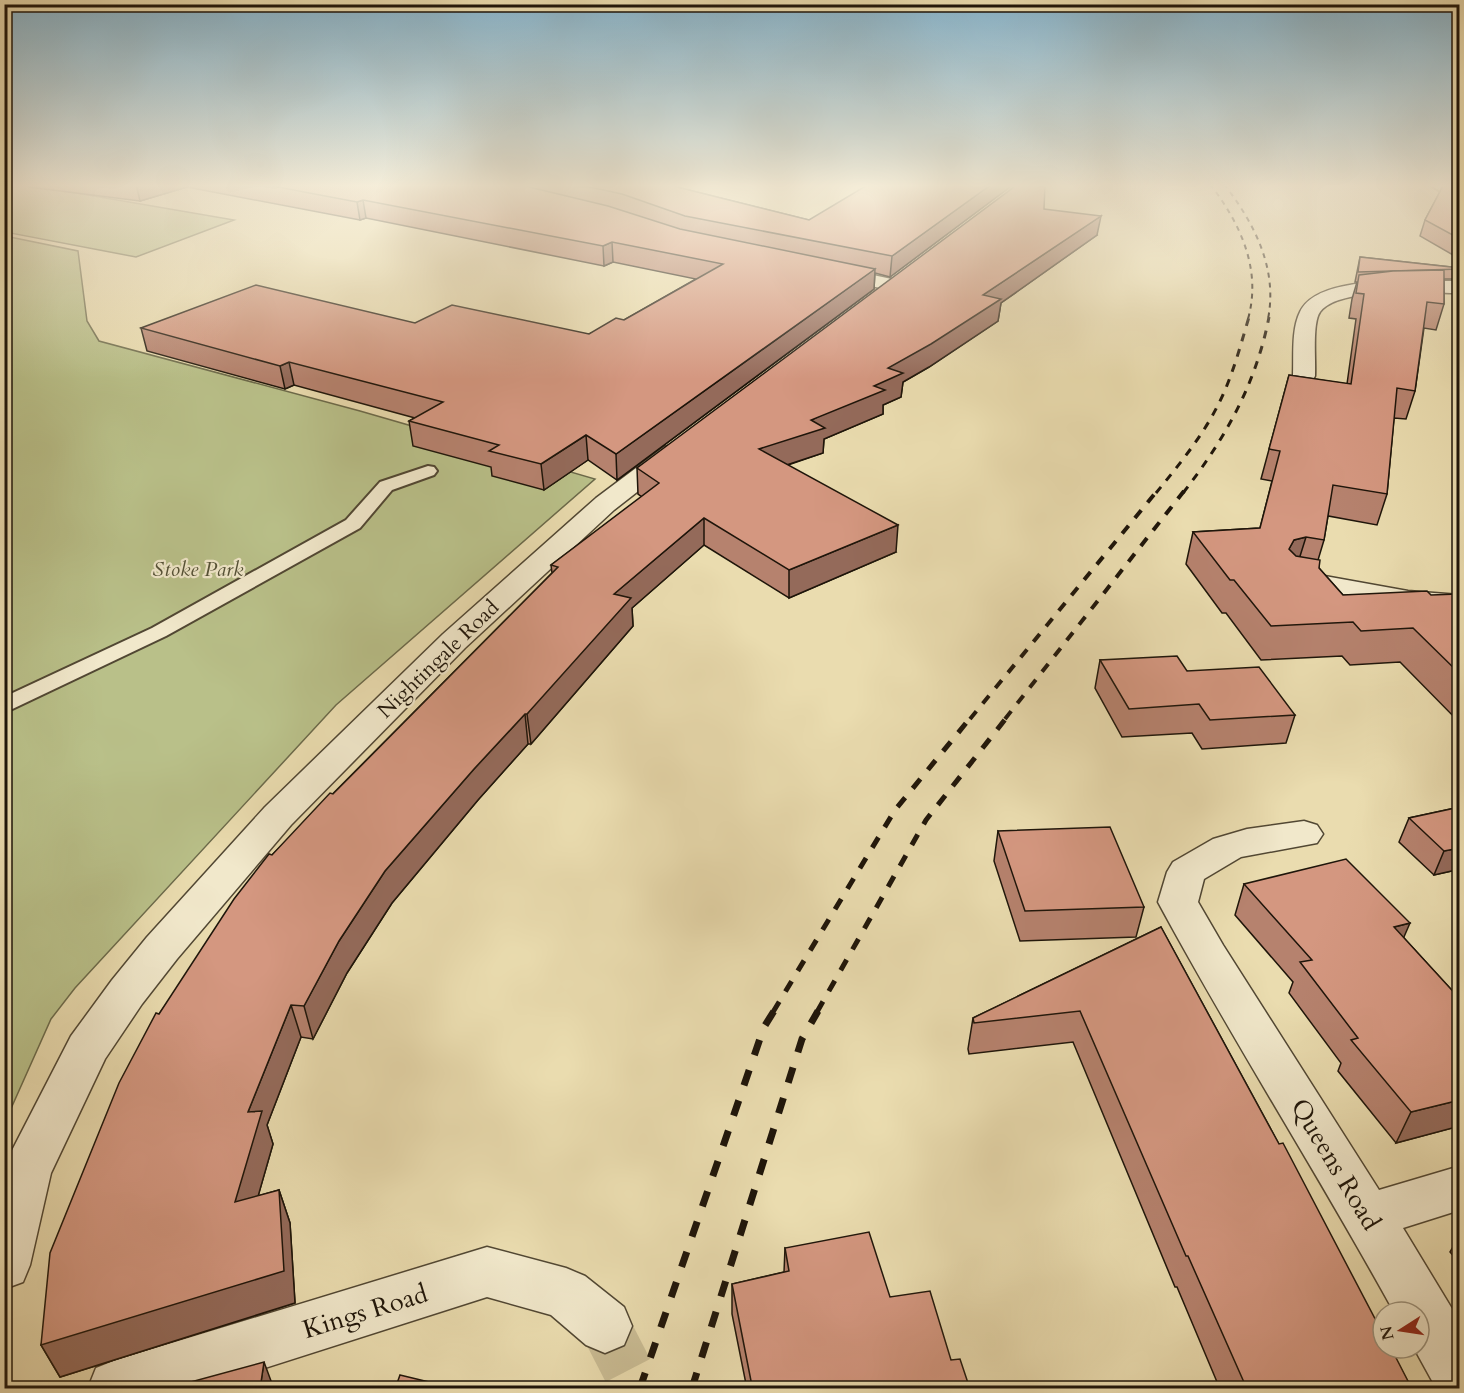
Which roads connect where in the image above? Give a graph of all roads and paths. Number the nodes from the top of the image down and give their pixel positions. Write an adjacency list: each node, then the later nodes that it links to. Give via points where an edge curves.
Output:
1 (814, 269): 3 (street, via 905,276)
2 (1460, 287): 4 (street, via 1362,288 1335,293 1317,302 1308,313)
3 (866, 306)
4 (1304, 375)
5 (698, 433): 13 (street, Nightingale Road, via 605,504 454,641 278,816 162,948 87,1049 26,1173)
6 (428, 471): 9 (lane, via 386,486 353,524 168,627)
7 (1297, 580): 8 (street, via 1408,600)
8 (1460, 604)
9 (4, 706)
10 (1304, 834): 12 (street, Queens Road, via 1227,848 1187,872 1178,902)
11 (1460, 1188): 12 (street)
12 (1368, 1216): 15 (street, Queens Road)
13 (4, 1265)
14 (605, 1326): 16 (street, Kings Road, via 566,1294 487,1272)
15 (1460, 1376)
16 (116, 1389)

